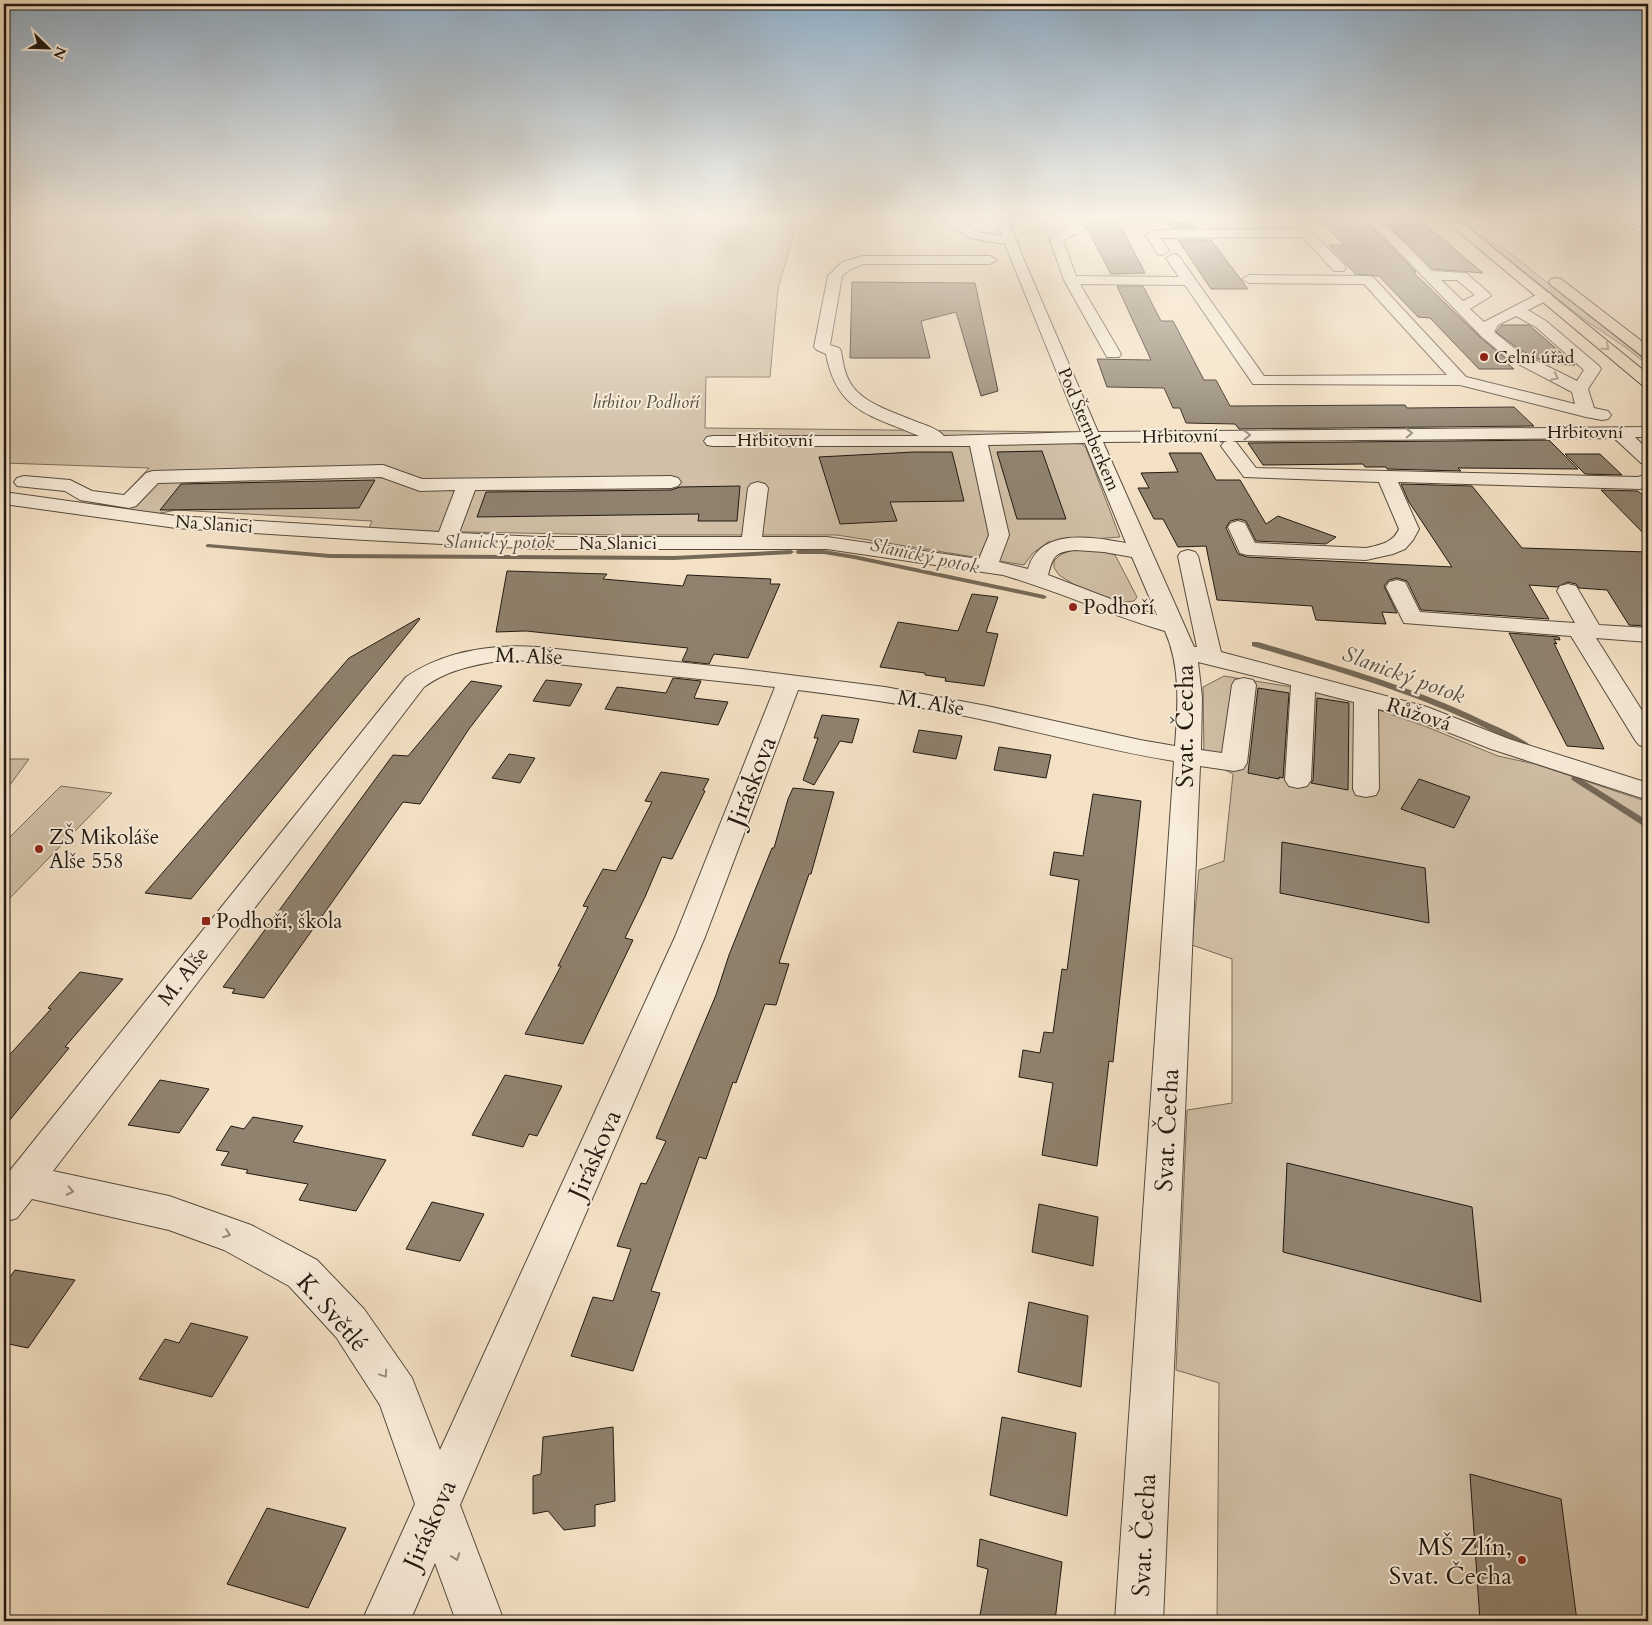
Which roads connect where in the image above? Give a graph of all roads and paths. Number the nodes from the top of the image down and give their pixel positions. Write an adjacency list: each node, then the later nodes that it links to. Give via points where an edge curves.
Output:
1 (832, 292): 26 (street, via 822,346 833,351 838,374 848,393 866,405)
2 (1032, 292): 23 (street, Pod Šternberkem)
3 (1078, 292): 15 (street)
4 (1197, 292): 16 (street, via 1259,382)
5 (1379, 292): 16 (street)
6 (1445, 292): 11 (street)
7 (1479, 292): 11 (street, via 1484,296)
8 (1540, 292): 10 (main road)
9 (1568, 292): 14 (main road)
10 (1545, 296): 12 (street); 17 (main road, one-way to 17)
11 (1462, 308): 13 (street)
12 (1518, 311): 13 (street, via 1493,322); 18 (street, via 1541,324 1593,369)
13 (1486, 332): 18 (street, one-way to 18, via 1513,355)
14 (1648, 353)
15 (1113, 354)
16 (1460, 380): 19 (street)
17 (1648, 382)
18 (1580, 389): 19 (street)
19 (1586, 412): 20 (street)
20 (1648, 425)
21 (1618, 432): 22 (street, Hřbitovní); 23 (street, Hřbitovní, one-way to 21); 28 (street)
22 (1648, 432)
23 (1093, 437): 24 (street, Hřbitovní); 39 (street, Pod Šternberkem)
24 (978, 440): 26 (street, Hřbitovní); 41 (street, via 999,535)
25 (712, 441): 26 (street, Hřbitovní)
26 (942, 441)
27 (1230, 446): 29 (street, via 1252,473)
28 (1648, 459)
29 (1386, 477): 30 (street, via 1640,483); 36 (street, via 1408,529 1405,539 1381,552 1247,549)
30 (1648, 480)
31 (671, 482): 32 (street)
32 (468, 484): 34 (street, via 420,485 383,471 153,477 129,502 87,496 70,486); 37 (street)
33 (758, 488): 38 (street)
34 (16, 494): 35 (street); 37 (street, Na Slanici, via 176,522)
35 (4, 514)
36 (1238, 527)
37 (447, 538): 38 (street, Na Slanici, via 540,543)
38 (751, 543): 41 (street, Na Slanici, via 827,543)
39 (1140, 552): 42 (street, via 1089,544 1055,548 1044,555); 47 (street, Pod Šternberkem)
40 (1188, 556): 48 (street)
41 (987, 566): 42 (street, Na Slanici)
42 (1036, 578): 47 (street, Na Slanici, via 1129,614)
43 (1397, 586): 45 (street, via 1412,618)
44 (1568, 591): 45 (street)
45 (1585, 631): 46 (street); 53 (street)
46 (1648, 635)
47 (1180, 640): 48 (street, Růžová); 54 (street, Svat. Čecha, via 1190,699)
48 (1210, 657): 50 (street, Růžová)
49 (789, 682): 54 (street, M. Alše, via 936,703 1140,748); 58 (street, M. Alše, via 508,652 456,661 429,672 415,682); 59 (street, Jiráskova, via 690,937)
50 (1303, 682): 52 (street, Růžová); 55 (street)
51 (1244, 685): 54 (street, M. Alše, via 1234,762)
52 (1366, 697): 56 (street); 57 (street, Růžová)
53 (1648, 740)
54 (1187, 754): 62 (street, Svat. Čecha)
55 (1298, 780)
56 (1366, 789)
57 (1648, 792)
58 (13, 1193): 59 (street, K. Světlé, one-way to 59, via 168,1213 237,1237 303,1273 350,1323 397,1393)
59 (438, 1505): 60 (street, Jiráskova); 61 (street, K. Světlé, one-way to 61)
60 (386, 1621)
61 (480, 1621)
62 (1138, 1621)

